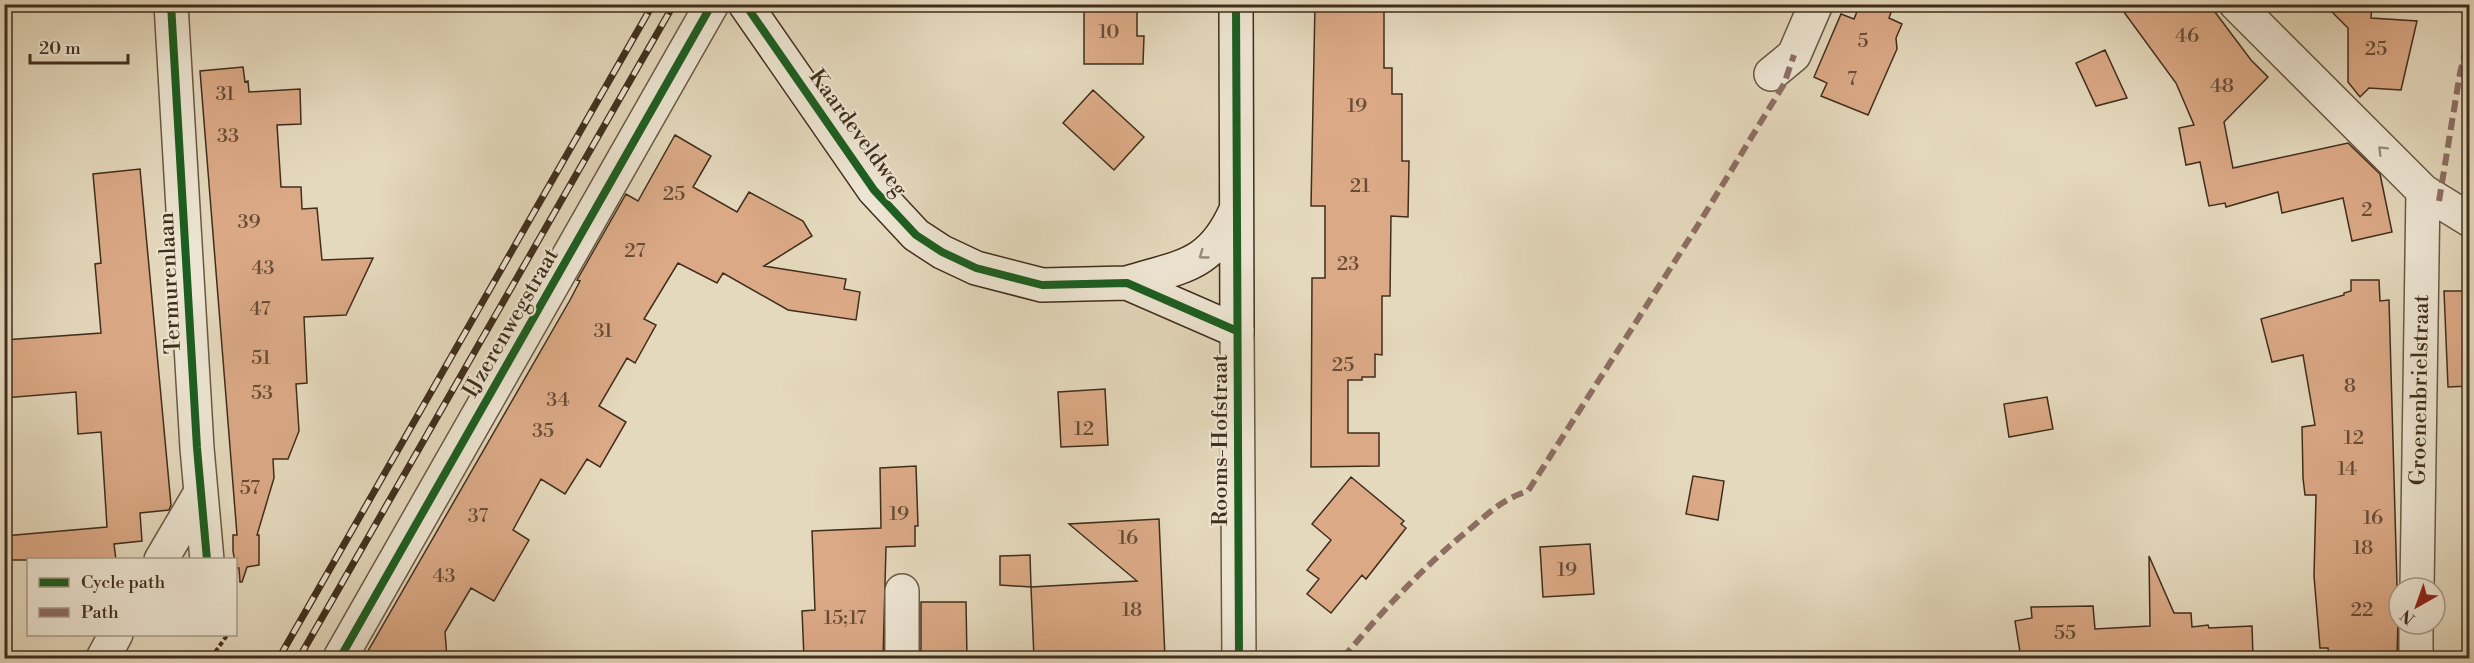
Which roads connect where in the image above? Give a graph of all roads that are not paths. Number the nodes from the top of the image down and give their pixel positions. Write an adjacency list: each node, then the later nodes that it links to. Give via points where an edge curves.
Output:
1 (171, 4): 13 (street, Termurenlaan)
2 (712, 4): 21 (street, IJzerenwegstraat)
3 (1236, 4): 9 (street, Rooms-Hofstraat)
4 (1815, 4): 7 (street, via 1794,55)
5 (2236, 4): 8 (street, one-way to 5)
6 (746, 5): 11 (street, Kaardeveldweg, via 874,190 916,235 976,268 1042,285)
7 (1771, 74)
8 (2423, 191): 10 (street); 16 (street, Groenenbrielstraat)
9 (1237, 209): 11 (street, one-way to 11, via 1226,232 1204,255 1191,263); 12 (street, Rooms-Hofstraat)
10 (2469, 220)
11 (1127, 283): 12 (street, Kaardeveldweg)
12 (1237, 331): 23 (street, Rooms-Hofstraat)
13 (201, 492): 14 (street); 15 (street, Termurenlaan)
14 (161, 558)
15 (207, 558)
16 (2417, 576)
17 (902, 591): 22 (street)
18 (115, 636): 20 (street)
19 (2416, 636): 24 (street)
20 (103, 658)
21 (340, 658)
22 (902, 658)
23 (1239, 658)
24 (2415, 658)

